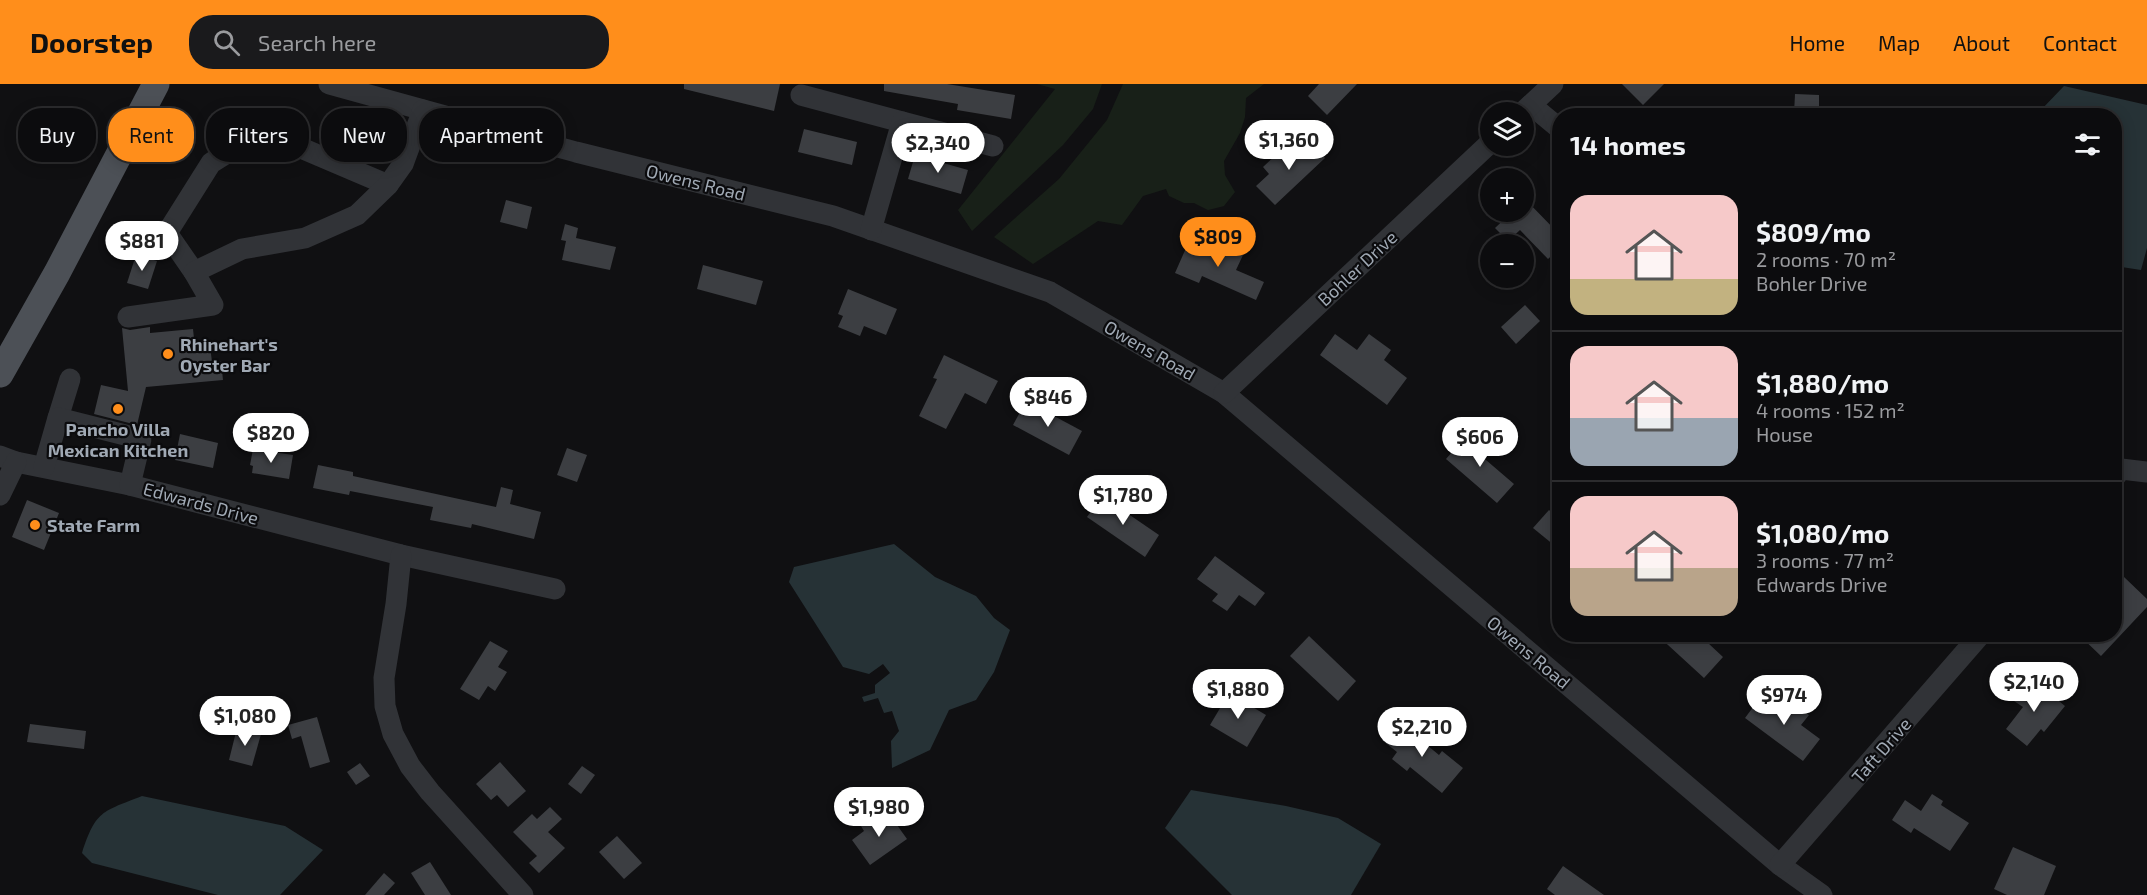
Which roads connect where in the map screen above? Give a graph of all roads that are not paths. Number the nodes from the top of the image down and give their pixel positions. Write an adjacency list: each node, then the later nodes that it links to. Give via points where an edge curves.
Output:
1 (156, 84): 18 (main road)
2 (329, 84): 6 (street, Owens Road)
3 (1553, 84): 5 (street)
4 (801, 95): 9 (street)
5 (1534, 102)
6 (419, 109)
7 (1534, 113): 10 (street)
8 (419, 121): 14 (street, via 403,164)
9 (902, 122): 11 (street); 15 (street)
10 (1552, 124)
11 (993, 146)
12 (564, 149): 15 (street, Owens Road, via 833,216)
13 (1480, 152): 20 (street, Bohler Drive)
14 (387, 185): 16 (street, via 357,215 305,238 242,249); 16 (street, via 273,136 246,141 211,163 167,233)
15 (871, 230): 20 (street, Owens Road, via 1050,292)
16 (194, 272): 17 (street, via 213,304)
17 (128, 317)
18 (0, 374)
19 (70, 379): 21 (street)
20 (1224, 393): 31 (street, Owens Road)
21 (58, 418): 23 (street); 26 (street, via 141,439)
22 (8, 459): 23 (street, Edwards Drive); 27 (street)
23 (44, 467): 26 (street, Edwards Drive)
24 (2122, 469): 25 (street)
25 (2147, 472)
26 (130, 485): 28 (street, Edwards Drive)
27 (0, 495)
28 (401, 555): 29 (street, Edwards Drive); 32 (street, via 384,678 385,706 393,734 430,792)
29 (555, 589)
30 (1974, 642): 31 (street, Taft Drive)
31 (1780, 865): 33 (street, Owens Road)
32 (523, 895)
33 (1822, 895)

